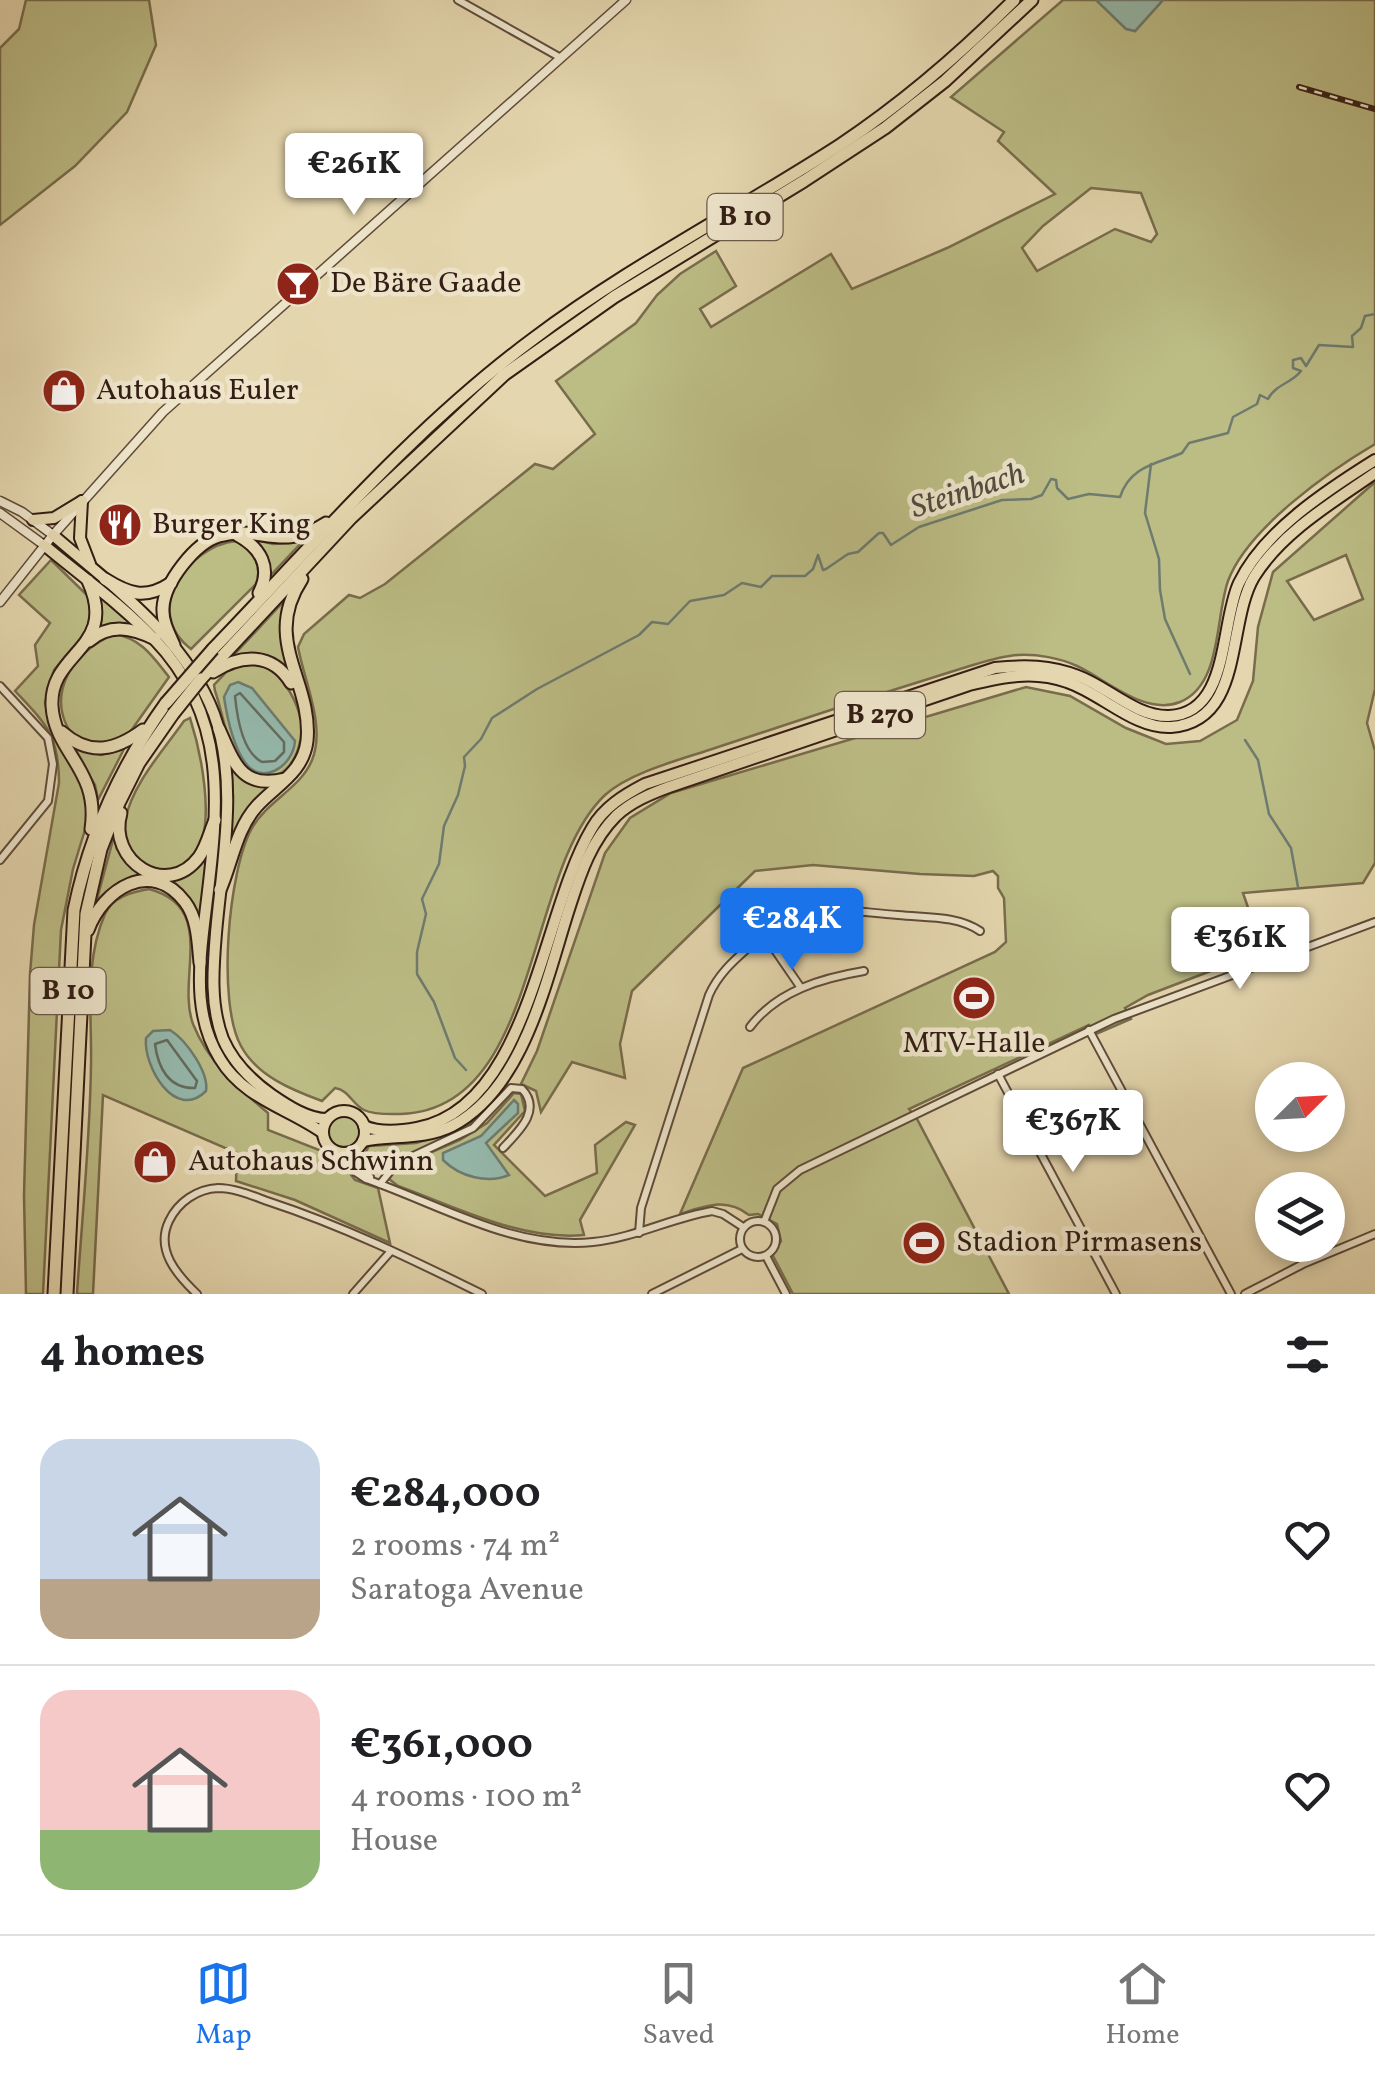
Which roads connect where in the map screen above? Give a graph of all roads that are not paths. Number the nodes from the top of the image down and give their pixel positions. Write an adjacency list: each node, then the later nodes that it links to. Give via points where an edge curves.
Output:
1 (458, 0): 5 (street)
2 (626, 0): 5 (street)
3 (1014, 0): 11 (highway, B 10, via 940,70 841,144 534,338 458,400)
4 (1032, 0): 16 (highway, B 10, via 885,128 614,297 505,374)
5 (562, 58): 8 (street, via 163,412)
6 (1375, 460): 49 (main road, B 270, via 1254,559 1232,602 1213,687 1186,712 1152,714 1052,668 995,668 644,784 612,804 591,829 570,875 510,1045 484,1088 432,1124 400,1130)
7 (1375, 473): 51 (main road, B 270, via 1269,556 1244,598 1222,692 1190,723 1152,724 1069,682 1008,676 628,806 587,858 525,1037 494,1092 442,1130)
8 (82, 501): 12 (main road, via 51,519); 14 (street); 17 (main road, via 80,538)
9 (0, 502): 12 (street)
10 (0, 513): 15 (street)
11 (338, 516): 13 (highway, via 290,539); 21 (highway, B 10)
12 (33, 520): 14 (street)
13 (233, 534): 19 (highway, via 207,542); 21 (highway, via 252,545 266,570)
14 (53, 535): 15 (street); 17 (main road)
15 (44, 545): 17 (main road); 20 (street)
16 (320, 550): 25 (highway, B 10); 27 (highway, via 294,590 285,622)
17 (90, 575): 18 (main road); 22 (main road); 24 (highway, via 97,620)
18 (104, 579): 19 (highway, via 141,596); 23 (main road)
19 (170, 584): 23 (highway, via 163,610)
20 (0, 602)
21 (249, 611): 25 (highway, B 10)
22 (155, 640): 24 (highway, via 112,628); 34 (main road, via 184,676 207,726)
23 (174, 646): 31 (main road)
24 (82, 647): 30 (highway, via 52,693)
25 (218, 658): 27 (highway, via 272,663); 28 (highway, B 10, bridge); 28 (highway, B 10, bridge)
26 (0, 686): 36 (street, via 48,738 53,764 42,812)
27 (300, 700): 32 (highway, via 306,744)
28 (170, 708): 29 (highway, B 10); 33 (highway, B 10)
29 (151, 724): 30 (highway, via 102,750 81,745); 35 (highway, B 10, via 118,777)
30 (56, 725): 35 (highway, via 92,795)
31 (218, 729): 32 (highway, via 252,780); 37 (main road, via 226,780)
32 (289, 778): 37 (highway, via 254,809)
33 (130, 781): 34 (highway, via 118,835 128,859 148,874 188,867); 41 (highway, B 10, via 93,876)
34 (216, 820): 42 (main road)
35 (86, 858): 62 (highway, B 10, via 70,949)
36 (0, 860)
37 (220, 890): 48 (main road, via 213,978 219,1026 238,1064 270,1094)
38 (1375, 922): 46 (street)
39 (980, 931): 40 (street, via 952,920 819,910 792,915)
40 (764, 934): 44 (street); 57 (street, via 720,975 709,995 641,1208)
41 (81, 953): 42 (highway, via 104,899 116,889 158,883 184,900); 63 (highway, B 10)
42 (200, 963): 50 (main road, via 204,1018 220,1059 243,1086)
43 (864, 971): 44 (street)
44 (801, 988): 45 (street)
45 (750, 1027)
46 (1089, 1030): 47 (street); 70 (street)
47 (998, 1074): 55 (street, via 792,1174 777,1189); 69 (street)
48 (328, 1119): 49 (main road, via 348,1111); 50 (main road)
49 (364, 1126): 51 (main road)
50 (323, 1133): 53 (main road)
51 (359, 1145): 53 (main road); 54 (street, via 360,1167)
52 (503, 1148): 54 (street, via 530,1114 522,1089 511,1088 474,1128 390,1168)
53 (342, 1153): 54 (street, via 358,1174)
54 (380, 1184): 57 (street, via 530,1238 576,1243)
55 (764, 1222): 56 (street); 61 (street, via 776,1236)
56 (743, 1228): 57 (street, via 712,1211); 59 (street)
57 (640, 1233)
58 (1375, 1234): 71 (street)
59 (742, 1249): 61 (street, via 754,1258); 67 (street)
60 (392, 1251): 64 (street, via 246,1194 204,1190 176,1209 164,1239 175,1271); 65 (street); 66 (street)
61 (766, 1256): 68 (street)
62 (54, 1294)
63 (67, 1294)
64 (197, 1294)
65 (353, 1294)
66 (482, 1294)
67 (652, 1294)
68 (786, 1294)
69 (1116, 1294)
70 (1230, 1294)
71 (1244, 1294)

